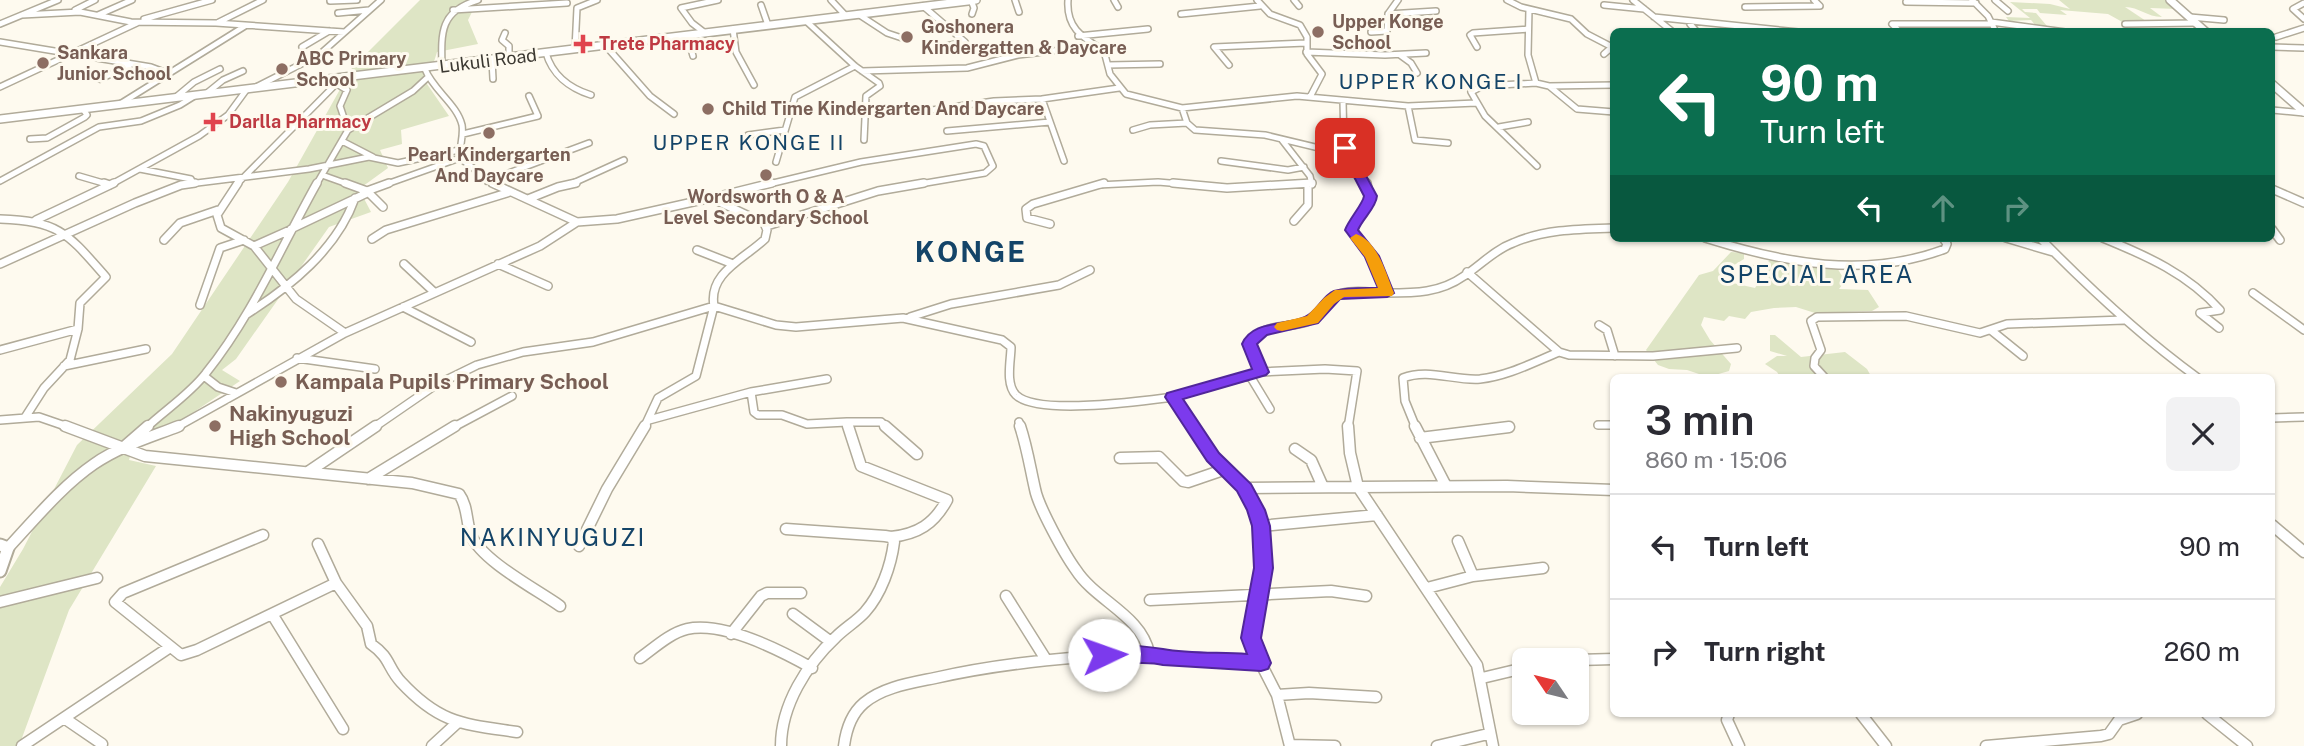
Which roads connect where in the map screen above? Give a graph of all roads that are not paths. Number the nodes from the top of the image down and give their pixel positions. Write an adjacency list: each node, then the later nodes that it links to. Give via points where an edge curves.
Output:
1 (58, 0): 47 (street)
2 (95, 0): 41 (street)
3 (132, 0): 48 (street)
4 (212, 0): 56 (street)
5 (263, 0): 58 (street)
6 (357, 0): 23 (street)
7 (381, 0): 37 (street)
8 (478, 0): 38 (street)
9 (597, 0): 96 (street, via 578,8)
10 (718, 0): 81 (street, via 681,8)
11 (831, 0): 50 (street)
12 (972, 0): 31 (street, Lukuli Road); 44 (street)
13 (1016, 0): 42 (street)
14 (1068, 0): 83 (street, via 1067,15)
15 (1114, 0): 33 (street)
16 (1294, 0): 32 (street)
17 (1396, 0): 46 (street)
18 (1507, 0): 35 (street)
19 (1633, 0): 36 (street)
20 (1814, 0): 34 (street, via 1820,6)
21 (1995, 0): 40 (street)
22 (2170, 0): 52 (street)
23 (330, 1)
24 (1974, 1): 25 (street); 59 (street)
25 (1906, 2)
26 (568, 3): 38 (street)
27 (1259, 3): 45 (street); 87 (street, via 1270,14 1300,25)
28 (2304, 3): 54 (street, via 2293,9)
29 (761, 5): 64 (street)
30 (1604, 5): 36 (street)
31 (923, 6): 49 (street, Lukuli Road); 95 (street, via 965,42)
32 (1299, 6)
33 (1118, 7)
34 (1745, 7)
35 (1530, 9): 76 (street); 90 (street, via 1571,19)
36 (1644, 9): 51 (street)
37 (369, 10): 43 (street); 78 (street)
38 (453, 10): 112 (street, via 442,30)
39 (1436, 11): 46 (street)
40 (2008, 11)
41 (73, 12): 47 (street); 48 (street)
42 (1019, 12)
43 (338, 13)
44 (972, 14)
45 (1181, 14)
46 (1388, 14): 79 (street, via 1387,31)
47 (22, 15): 61 (street)
48 (98, 15): 56 (street)
49 (858, 15): 50 (street, Lukuli Road); 85 (street)
50 (846, 16): 55 (street, Lukuli Road)
51 (1654, 17): 62 (street); 66 (street)
52 (2190, 18): 53 (street); 60 (street)
53 (2224, 19)
54 (2304, 19)
55 (806, 21): 64 (street, Lukuli Road); 111 (street)
56 (131, 22): 57 (street)
57 (139, 22): 58 (street); 99 (street)
58 (216, 23): 65 (street)
59 (1992, 23): 69 (street, via 1892,24); 70 (street); 71 (street)
60 (2196, 23): 63 (street); 72 (street)
61 (0, 24)
62 (1690, 24): 67 (street); 68 (street)
63 (2125, 24)
64 (768, 25): 74 (street, Lukuli Road)
65 (245, 26): 77 (street); 117 (street)
66 (1668, 28)
67 (1694, 28)
68 (1771, 28)
69 (1896, 28)
70 (1994, 28)
71 (2033, 28)
72 (2202, 28)
73 (2304, 28): 84 (street)
74 (733, 29): 81 (street, Lukuli Road); 124 (street, via 736,52)
75 (1148, 29): 83 (street)
76 (1528, 29): 92 (street, via 1473,33); 123 (street, via 1528,63)
77 (329, 31): 78 (street); 91 (street)
78 (344, 32): 129 (street, via 314,58)
79 (1371, 32)
80 (505, 33): 105 (street, via 502,40 509,47)
81 (705, 33): 82 (street, Lukuli Road)
82 (687, 35): 88 (street, Lukuli Road); 104 (street)
83 (1078, 36): 89 (street)
84 (2276, 37)
85 (902, 38)
86 (0, 42): 99 (street)
87 (1306, 43): 98 (street); 110 (street, via 1214,47)
88 (605, 45): 96 (street, Lukuli Road); 148 (street, via 650,96)
89 (1096, 46): 109 (street, via 1104,51); 116 (street, via 1018,55 967,68)
90 (1610, 46)
91 (302, 47)
92 (1477, 47)
93 (2275, 47): 94 (street)
94 (2304, 47)
95 (937, 48)
96 (575, 49): 100 (street, Lukuli Road)
97 (1610, 50): 102 (street)
98 (1306, 52): 103 (street); 136 (street, via 1322,74)
99 (73, 53): 107 (street); 127 (street)
100 (545, 53): 105 (street, Lukuli Road); 133 (street, via 554,74)
101 (1426, 53): 103 (street)
102 (1604, 54)
103 (1400, 55): 118 (street)
104 (693, 56)
105 (509, 58): 106 (street, Lukuli Road)
106 (492, 60): 112 (street, Lukuli Road); 121 (street)
107 (132, 64): 117 (street); 120 (street)
108 (1160, 64): 109 (street)
109 (1108, 65): 130 (street)
110 (1229, 65)
111 (855, 66): 116 (street); 155 (street, via 795,97)
112 (442, 67): 114 (street, Lukuli Road)
113 (220, 69): 135 (street)
114 (425, 69): 119 (street); 122 (street, Lukuli Road)
115 (243, 71): 131 (street)
116 (862, 71): 161 (street, via 880,86 866,96)
117 (167, 73): 140 (street)
118 (1417, 73)
119 (427, 78): 154 (street); 158 (street, via 461,120)
120 (100, 79)
121 (493, 79)
122 (339, 82): 129 (street, Lukuli Road); 154 (street, via 347,90 340,106); 180 (street)
123 (1536, 83): 126 (street); 139 (street, via 1477,88 1471,92)
124 (754, 85)
125 (1610, 85): 126 (street)
126 (1549, 86): 146 (street, via 1572,107)
127 (0, 87)
128 (2275, 87): 147 (street)
129 (251, 88): 131 (street, Lukuli Road); 177 (street, via 227,116)
130 (1119, 88): 137 (street); 142 (street, via 1135,97)
131 (207, 93): 132 (street, Lukuli Road)
132 (198, 94): 135 (street, Lukuli Road); 181 (street, via 141,121 99,127)
133 (591, 95)
134 (529, 96): 158 (street, via 538,116)
135 (176, 97): 140 (street, Lukuli Road)
136 (1310, 97): 138 (street); 142 (street)
137 (1042, 99): 145 (street); 150 (street)
138 (1343, 101): 141 (street); 167 (street)
139 (1476, 103): 141 (street); 153 (street)
140 (120, 104): 143 (street, Lukuli Road)
141 (1408, 106): 165 (street, via 1415,140)
142 (1182, 108): 151 (street)
143 (83, 109): 149 (street, Lukuli Road); 160 (street, via 85,117 47,138)
144 (2275, 110): 147 (street)
145 (925, 111)
146 (1610, 112)
147 (2304, 112)
148 (674, 114)
149 (0, 119)
150 (1050, 122): 157 (street); 171 (street)
151 (1187, 123): 156 (street); 162 (street, via 1200,131 1260,134)
152 (1529, 124): 153 (street)
153 (1499, 127): 175 (street)
154 (348, 130): 163 (street)
155 (785, 130): 159 (street); 173 (street)
156 (1133, 130)
157 (947, 131)
158 (463, 134): 166 (street)
159 (748, 135)
160 (30, 139)
161 (864, 140)
162 (1282, 140): 167 (street); 176 (street)
163 (342, 141): 168 (street); 174 (street)
164 (589, 143): 182 (street)
165 (1448, 143)
166 (459, 150): 168 (street, via 398,163); 169 (street)
167 (1348, 155): 227 (street, via 1371,199 1352,230 1372,256)
168 (373, 157): 174 (street)
169 (460, 158): 182 (street); 187 (street)
170 (624, 160): 191 (street, via 575,184)
171 (1064, 161)
172 (1221, 161): 176 (street, via 1293,172)
173 (776, 162)
174 (327, 166): 178 (street); 180 (street)
175 (1536, 166)
176 (1304, 167): 185 (street, via 1314,183)
177 (140, 169): 183 (street, via 176,174); 184 (street)
178 (322, 175): 187 (street); 202 (street)
179 (79, 176): 184 (street)
180 (245, 176): 183 (street); 194 (street)
181 (0, 181)
182 (487, 181): 188 (street)
183 (193, 183): 203 (street, via 164,190)
184 (110, 185): 196 (street)
185 (1308, 187): 197 (street, via 1308,205); 199 (street, via 1105,183 1026,209 1027,218)
186 (2275, 190): 192 (street)
187 (367, 192): 189 (street); 193 (street)
188 (510, 192): 191 (street); 205 (street, via 386,230)
189 (355, 198): 202 (street); 225 (street, via 341,225)
190 (711, 198): 198 (street, via 617,219); 200 (street); 200 (street, via 861,162 983,145 993,166 989,171 878,191)
191 (528, 199): 198 (street)
192 (2304, 203)
193 (383, 207)
194 (218, 210): 206 (street, via 177,223); 207 (street, via 221,228)
195 (0, 219): 196 (street)
196 (36, 220): 203 (street)
197 (1294, 221)
198 (577, 222): 219 (street, via 556,238)
199 (1050, 224)
200 (767, 226): 220 (street, via 760,245)
201 (1610, 228): 223 (street, via 1524,239 1490,254)
202 (291, 229): 214 (street); 221 (street)
203 (67, 233): 217 (street); 237 (street, via 106,277 80,303)
204 (2275, 233): 208 (street)
205 (372, 239)
206 (164, 240)
207 (244, 240): 214 (street); 229 (street, via 220,248)
208 (2280, 240)
209 (1720, 242): 210 (street, via 1778,258 1862,266 1895,265 1935,254 1945,249)
210 (1946, 242)
211 (2020, 242): 216 (street)
212 (2044, 242): 216 (street)
213 (2112, 242): 236 (street, via 2158,262 2201,290 2220,310 2200,313)
214 (254, 246): 221 (street)
215 (697, 250): 220 (street)
216 (2054, 252): 234 (street)
217 (0, 264)
218 (404, 264): 226 (street)
219 (498, 264): 224 (street); 226 (street)
220 (733, 264): 230 (street, via 714,287)
221 (274, 268): 225 (street); 232 (street)
222 (1090, 270): 233 (street, via 1059,285 951,304)
223 (1467, 272): 227 (street, via 1428,293); 245 (street)
224 (548, 286)
225 (287, 288): 232 (street); 240 (street)
226 (434, 292): 231 (street)
227 (1387, 293): 251 (street, via 1340,293 1313,320 1256,335 1249,344)
228 (2253, 293): 238 (street)
229 (201, 305)
230 (715, 306): 233 (street, via 796,327); 266 (street, via 696,376 663,393); 278 (street, via 593,342 523,352 477,365 434,386)
231 (403, 307): 240 (street); 241 (street)
232 (244, 316): 254 (street)
233 (903, 318): 260 (street, via 1009,343 1011,386 1018,398 1032,403 1067,406)
234 (2124, 320): 239 (street, via 2007,324); 253 (street)
235 (1599, 325): 246 (street, via 1606,330)
236 (2219, 328)
237 (78, 329): 244 (street); 249 (street)
238 (2304, 330)
239 (1992, 331): 247 (street); 252 (street, via 1896,315 1817,317 1811,321 1821,350 1814,366)
240 (345, 333): 248 (street)
241 (471, 342)
242 (1737, 348): 246 (street)
243 (146, 349): 249 (street)
244 (0, 350)
245 (1559, 352): 246 (street); 272 (street, via 1495,377 1405,376 1401,387)
246 (1615, 356)
247 (2023, 356)
248 (297, 358): 250 (street); 258 (street)
249 (64, 366): 262 (street)
250 (374, 369)
251 (1261, 372): 255 (street); 282 (street, via 1357,371 1348,428)
252 (1821, 374)
253 (2193, 374)
254 (204, 376): 258 (street); 273 (street)
255 (1250, 376): 260 (street); 261 (street)
256 (827, 379): 257 (street)
257 (751, 392): 266 (street); 267 (street, via 758,415 782,415 807,424)
258 (236, 393): 273 (street, via 177,428)
259 (512, 396): 279 (street)
260 (1173, 397): 277 (street)
261 (1270, 409)
262 (26, 416): 265 (street); 273 (street, via 68,426)
263 (2304, 417): 264 (street)
264 (2275, 418)
265 (0, 420)
266 (649, 421): 294 (street)
267 (847, 422): 275 (street, via 881,422); 290 (street, via 861,466 947,500 922,531)
268 (1019, 422): 314 (street, via 1041,506 1076,571 1101,599 1131,620)
269 (1598, 425): 270 (street)
270 (1610, 425)
271 (1508, 427): 272 (street)
272 (1420, 438): 280 (street)
273 (122, 448): 278 (street, via 145,456); 293 (street, via 85,470)
274 (1294, 449): 281 (street, via 1311,460)
275 (916, 454)
276 (1119, 458): 277 (street, via 1159,457 1188,482)
277 (1226, 469): 283 (street)
278 (308, 472): 279 (street)
279 (368, 479): 308 (street, via 456,491 481,551)
280 (1446, 486): 282 (street); 284 (street)
281 (1323, 487): 282 (street); 283 (street)
282 (1358, 487): 285 (street)
283 (1245, 488): 286 (street)
284 (1610, 491)
285 (1377, 515): 286 (street); 301 (street)
286 (1261, 526): 303 (street, via 1264,568)
287 (2275, 528): 295 (street)
288 (786, 529): 290 (street)
289 (262, 535): 313 (street, via 115,599)
290 (891, 537): 312 (street, via 894,548 870,606)
291 (1458, 541): 298 (street)
292 (318, 544): 300 (street)
293 (4, 546): 297 (street)
294 (579, 546)
295 (2304, 552)
296 (1543, 568): 298 (street)
297 (0, 570)
298 (1474, 576): 301 (street)
299 (97, 578): 307 (street)
300 (336, 583): 309 (street); 330 (street, via 367,626 371,644 391,662 398,678 430,710)
301 (1427, 588): 322 (street)
302 (801, 593): 311 (street, via 761,596)
303 (1260, 595): 305 (street, via 1331,591); 306 (street); 319 (street, via 1251,638)
304 (1006, 596): 316 (street)
305 (1366, 596)
306 (1150, 600)
307 (0, 602)
308 (560, 606)
309 (272, 614): 313 (street, via 190,653 181,655); 331 (street)
310 (793, 614): 312 (street)
311 (731, 634): 315 (street, via 687,629); 320 (street, via 784,651)
312 (831, 642): 320 (street)
313 (170, 647): 329 (street)
314 (1149, 653): 316 (street); 319 (street)
315 (640, 658)
316 (1045, 658): 338 (street, via 955,673 886,691 858,709 846,730)
317 (1610, 659): 318 (street)
318 (1589, 660)
319 (1261, 663): 323 (street)
320 (812, 668): 337 (street, via 792,698)
321 (1512, 671): 322 (street)
322 (1482, 678): 333 (street)
323 (1277, 695): 324 (street); 339 (street)
324 (1376, 696)
325 (1728, 717): 343 (street)
326 (1863, 717): 344 (street)
327 (2128, 717): 345 (street, via 2101,736)
328 (2211, 717): 346 (street)
329 (64, 718): 334 (street); 335 (street)
330 (457, 723): 332 (street); 336 (street)
331 (343, 729)
332 (517, 732)
333 (1488, 734): 341 (street); 342 (street)
334 (102, 744)
335 (22, 746)
336 (432, 746)
337 (781, 746)
338 (844, 746)
339 (1290, 746): 340 (street)
340 (1335, 746)
341 (1437, 746)
342 (1493, 746)
343 (1739, 746)
344 (1886, 746)
345 (1986, 746)
346 (2247, 746)

